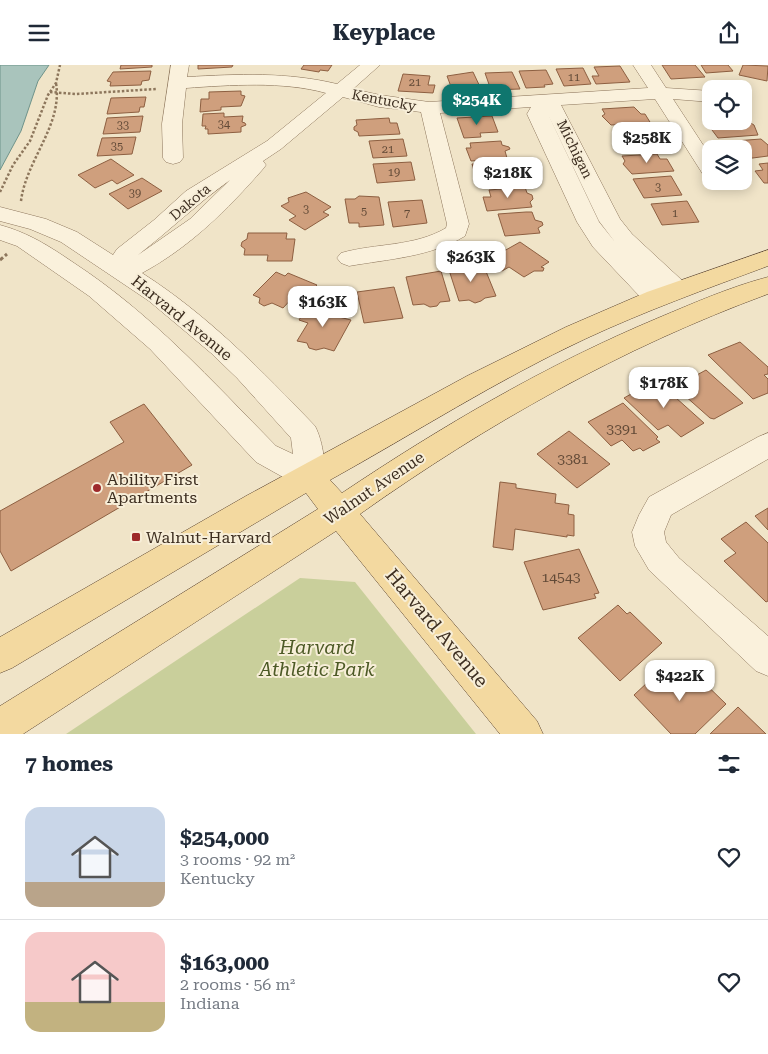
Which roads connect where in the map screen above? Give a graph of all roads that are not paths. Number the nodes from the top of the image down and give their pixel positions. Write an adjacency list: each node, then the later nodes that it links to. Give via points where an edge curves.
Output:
1 (371, 65): 4 (street, Dakota)
2 (642, 65): 5 (street)
3 (179, 74): 4 (street, Kentucky, via 266,80); 10 (street, via 172,124)
4 (340, 91): 8 (street, Kentucky, via 379,101); 9 (street, Dakota)
5 (662, 93): 6 (street, Kentucky); 7 (street, Kentucky); 11 (street)
6 (702, 95)
7 (542, 101): 8 (street, Kentucky); 20 (street, Michigan, via 537,113 564,146 584,214 601,243)
8 (429, 108): 15 (street, via 458,223 457,231 427,245)
9 (274, 145): 12 (street, Dakota); 13 (street, Dakota)
10 (173, 157)
11 (702, 157)
12 (199, 192): 13 (street); 17 (street, Dakota, via 125,254)
13 (226, 199): 17 (street, Dakota, via 146,262)
14 (3, 219): 17 (street, Harvard Avenue, via 69,237); 19 (street, Harvard Avenue, via 25,241)
15 (349, 258)
16 (768, 258): 20 (main road)
17 (124, 272): 19 (street, Dakota); 22 (street, Harvard Avenue, via 158,295 220,346 305,434)
18 (768, 285): 23 (main road, Walnut Avenue, via 661,327 545,383 460,431)
19 (98, 290): 22 (street, Harvard Avenue, via 159,342 266,453)
20 (666, 294): 22 (main road, via 519,361)
21 (768, 445): 25 (street, via 660,506 646,535 653,552)
22 (310, 477): 23 (main road, Harvard Avenue); 24 (main road)
23 (340, 511): 26 (main road, Walnut Avenue); 27 (main road, Harvard Avenue)
24 (0, 656)
25 (768, 659)
26 (0, 727)
27 (524, 734)

